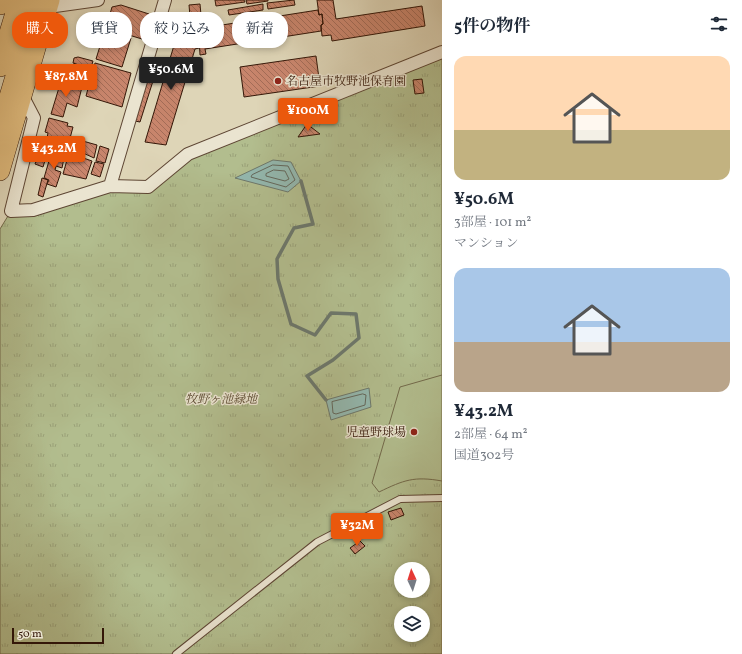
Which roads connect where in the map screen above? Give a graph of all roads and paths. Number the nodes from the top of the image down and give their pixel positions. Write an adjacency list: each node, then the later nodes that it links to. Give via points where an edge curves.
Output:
1 (1, 0): 6 (highway)
2 (20, 0): 8 (highway)
3 (98, 0): 5 (street)
4 (165, 0): 12 (street)
5 (46, 2): 9 (highway); 10 (highway)
6 (0, 4)
7 (442, 52): 12 (street, via 188,154 148,187)
8 (0, 66)
9 (22, 95): 11 (highway); 12 (street, via 34,118 12,211 33,210)
10 (0, 130)
11 (0, 171)
12 (110, 186)
13 (442, 498): 14 (lane, via 400,499 317,542)
14 (176, 654)

